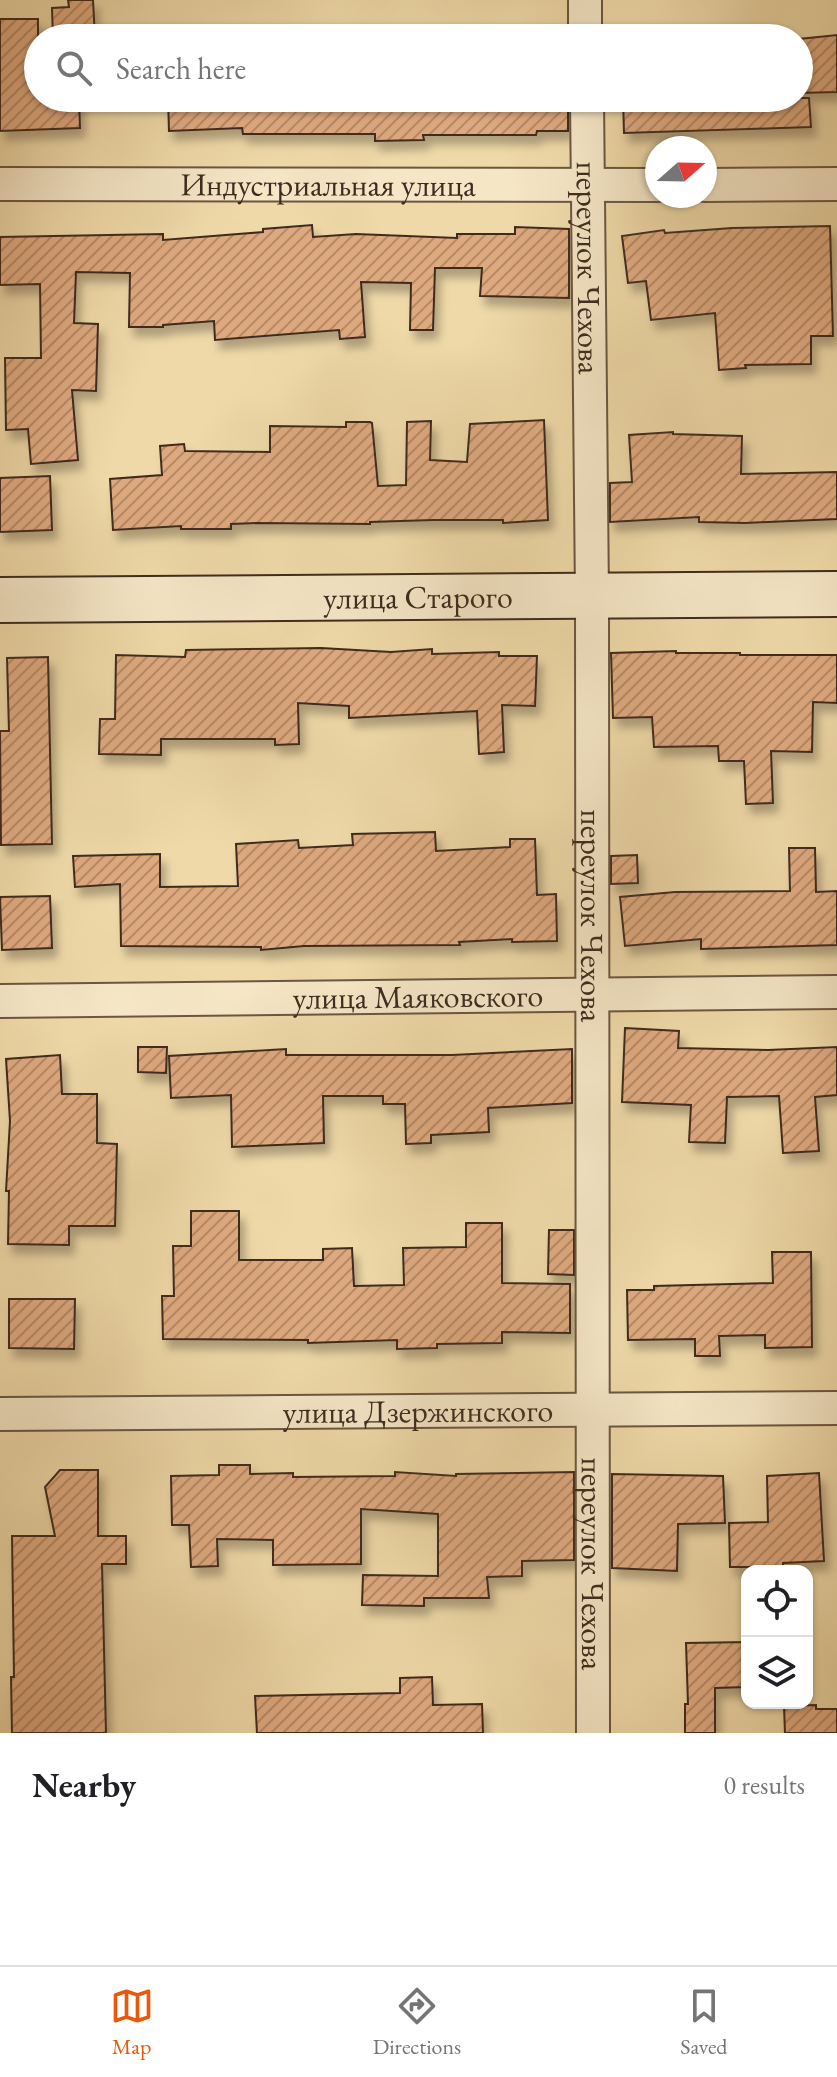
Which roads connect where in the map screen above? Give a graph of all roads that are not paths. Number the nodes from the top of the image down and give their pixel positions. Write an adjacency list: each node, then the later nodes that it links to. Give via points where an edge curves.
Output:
1 (585, 0): 2 (street)
2 (585, 24)
3 (587, 112): 8 (street, переулок Чехова)
4 (0, 184): 8 (street, Индустриальная улица)
5 (837, 184): 7 (street)
6 (645, 185): 8 (street, Индустриальная улица)
7 (717, 185)
8 (588, 186): 10 (street, переулок Чехова)
9 (837, 594): 10 (street, улица Старого)
10 (592, 596): 11 (street, улица Старого); 13 (street, переулок Чехова)
11 (0, 600)
12 (837, 992): 13 (street, улица Маяковского)
13 (590, 995): 14 (street, улица Маяковского); 16 (street, переулок Чехова)
14 (0, 1001)
15 (837, 1408): 16 (street, улица Дзержинского)
16 (593, 1409): 17 (street, улица Дзержинского); 18 (street, переулок Чехова)
17 (0, 1414)
18 (593, 1733)

